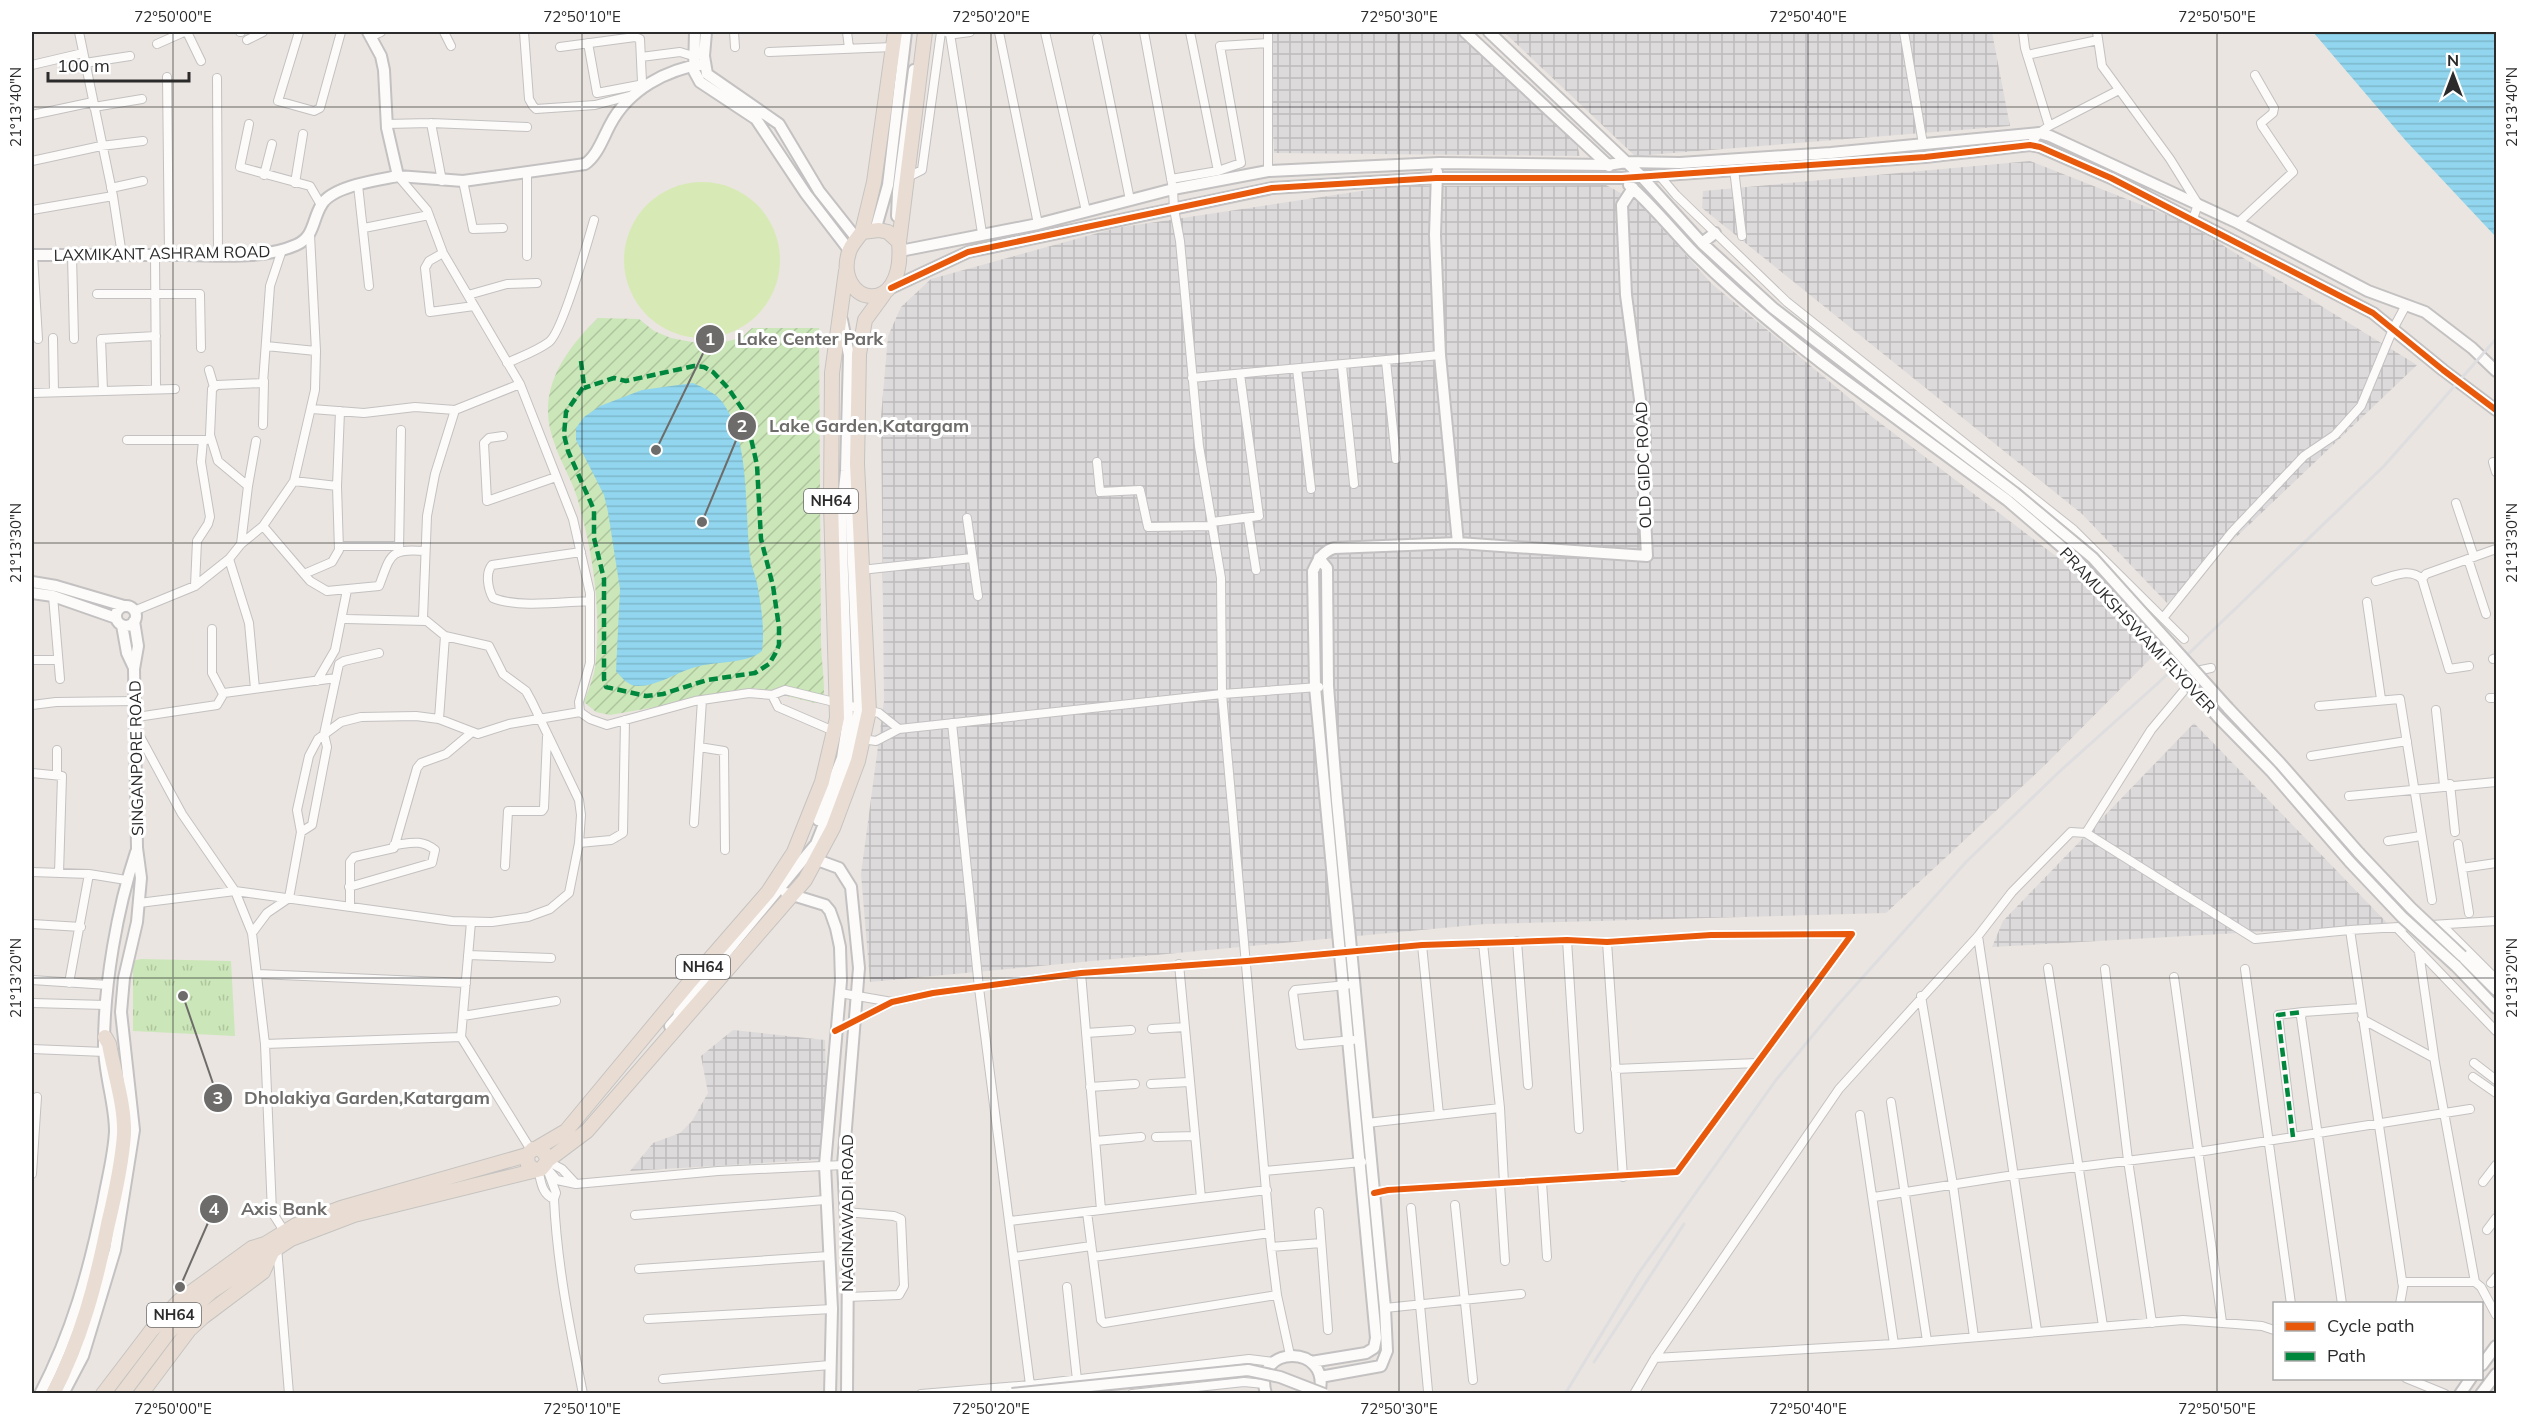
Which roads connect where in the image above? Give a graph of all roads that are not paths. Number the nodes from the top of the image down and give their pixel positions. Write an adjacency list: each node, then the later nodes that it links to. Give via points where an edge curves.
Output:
1 (79, 32): 41 (street)
2 (186, 32): 34 (street); 45 (street)
3 (263, 32): 31 (street)
4 (299, 32): 5 (street, via 278,101 314,111 320,108)
5 (341, 32)
6 (444, 32): 35 (street)
7 (524, 32): 53 (street, via 529,99 536,109 596,105)
8 (695, 32): 46 (street)
9 (705, 32): 46 (street)
10 (734, 32): 37 (street)
11 (847, 32): 39 (street)
12 (895, 32): 38 (highway, NH64)
13 (906, 32): 109 (street, via 888,186)
14 (919, 32): 111 (street, via 898,192)
15 (925, 32): 81 (highway, NH64)
16 (941, 32): 81 (street, via 922,170)
17 (970, 32): 28 (street)
18 (999, 32): 101 (street)
19 (1045, 32): 97 (street)
20 (1144, 32): 89 (street)
21 (1190, 32): 74 (street)
22 (1268, 32): 33 (street)
23 (1465, 32): 72 (street, PRAMUKSHSWAMI FLYOVER)
24 (1489, 32): 70 (street, PRAMUKSHSWAMI FLYOVER)
25 (1904, 32): 66 (street)
26 (2023, 32): 42 (street)
27 (373, 33): 59 (street, via 384,69)
28 (948, 33): 106 (street)
29 (2097, 36): 42 (street); 52 (street, via 2102,66)
30 (1098, 38): 92 (street)
31 (247, 40)
32 (588, 43): 36 (street); 44 (street, via 638,37); 44 (street, via 597,93 639,85)
33 (1268, 43): 74 (street, via 1221,46 1241,161); 75 (street)
34 (156, 44)
35 (451, 46)
36 (560, 47)
37 (735, 47)
38 (893, 47): 39 (street); 109 (highway, NH64, via 874,182)
39 (849, 48): 40 (street)
40 (769, 52)
41 (83, 53): 47 (street); 48 (street)
42 (2027, 55): 60 (street)
43 (130, 56): 47 (street)
44 (641, 57): 46 (street, via 680,52)
45 (201, 61)
46 (697, 62): 53 (street); 109 (street, via 712,79 779,124 823,197); 109 (street, via 700,82 756,119 806,194)
47 (86, 63): 55 (street)
48 (32, 65)
49 (2255, 75): 102 (street, via 2274,108 2262,126 2293,172)
50 (167, 77): 118 (street)
51 (217, 78): 119 (street)
52 (2119, 90): 60 (street); 93 (street)
53 (633, 94): 76 (street, via 618,111 590,161)
54 (142, 99): 55 (street)
55 (94, 105): 56 (street); 68 (street)
56 (32, 115)
57 (249, 123): 77 (street, via 240,167)
58 (431, 123): 59 (street); 61 (street); 85 (street)
59 (387, 124): 79 (street)
60 (2049, 126): 62 (street)
61 (527, 127)
62 (2039, 133): 66 (street); 67 (street); 93 (street)
63 (303, 134): 87 (street)
64 (143, 141): 68 (street)
65 (272, 144): 77 (street)
66 (1923, 144): 70 (street, via 1702,162)
67 (2030, 145): 73 (street, via 1924,157); 99 (street, via 2111,178)
68 (102, 146): 69 (street); 91 (street)
69 (32, 161)
70 (1626, 162): 72 (street); 80 (street, PRAMUKSHSWAMI FLYOVER)
71 (1439, 163): 72 (street); 75 (street); 82 (street)
72 (1608, 165): 83 (street, PRAMUKSHSWAMI FLYOVER)
73 (1734, 169): 78 (street); 108 (street)
74 (1218, 171): 89 (street)
75 (1268, 171): 89 (street)
76 (527, 172): 86 (street); 120 (street)
77 (264, 175): 87 (street)
78 (1659, 175): 80 (street); 105 (street)
79 (398, 176): 85 (street); 88 (street); 98 (street)
80 (1641, 176): 83 (street); 110 (street, PRAMUKSHSWAMI FLYOVER)
81 (906, 178): 111 (highway, NH64)
82 (1436, 178): 83 (street); 95 (street, via 1272,188); 140 (street)
83 (1622, 178): 90 (street, PRAMUKSHSWAMI FLYOVER)
84 (143, 181): 91 (street)
85 (442, 181): 86 (street)
86 (463, 181): 104 (street, via 473,229)
87 (295, 183): 94 (street, via 310,186)
88 (358, 184): 94 (street, via 333,194); 103 (street)
89 (1172, 184): 92 (street); 95 (street)
90 (1633, 188): 184 (street, OLD GIDC ROAD, via 1622,205 1625,284 1645,437 1647,556); 334 (street, PRAMUKSHSWAMI FLYOVER, bridge, via 1764,318 2007,500 2077,560 2363,876)
91 (112, 192): 96 (street); 116 (street)
92 (1130, 200): 97 (street)
93 (2198, 204): 99 (street); 102 (street)
94 (321, 205): 107 (street)
95 (1174, 209): 124 (street, via 968,252); 149 (street)
96 (32, 210)
97 (1086, 211): 101 (street)
98 (429, 215): 103 (street); 113 (street)
99 (2193, 219): 132 (street, via 2373,313)
100 (594, 220): 143 (street, via 554,337)
101 (1038, 224): 106 (street)
102 (2238, 224): 128 (street, via 2368,291)
103 (364, 228): 123 (street)
104 (503, 228)
105 (1715, 232): 110 (street); 211 (street, via 1787,302 2074,530)
106 (982, 233): 111 (street)
107 (310, 235): 112 (street, LAXMIKANT ASHRAM ROAD); 139 (street)
108 (1742, 236)
109 (861, 238): 111 (highway, via 888,232); 121 (highway, NH64)
110 (1702, 243): 325 (street, PRAMUKSHSWAMI FLYOVER, bridge, via 1773,308 2015,493 2093,558 2372,868)
111 (898, 244): 124 (highway, NH64, via 897,276)
112 (282, 250): 119 (street, LAXMIKANT ASHRAM ROAD); 137 (street, via 270,286)
113 (443, 254): 127 (street); 129 (street, via 429,261 425,268 430,312)
114 (32, 255): 115 (street, LAXMIKANT ASHRAM ROAD); 135 (street)
115 (72, 255): 116 (street, LAXMIKANT ASHRAM ROAD); 136 (street)
116 (122, 255): 117 (street, LAXMIKANT ASHRAM ROAD)
117 (155, 255): 118 (street, LAXMIKANT ASHRAM ROAD); 126 (street)
118 (169, 255): 119 (street, LAXMIKANT ASHRAM ROAD)
119 (218, 255)
120 (526, 256)
121 (846, 271): 124 (highway, via 857,291 868,296); 130 (highway, NH64)
122 (537, 283): 127 (street, via 507,284)
123 (369, 286)
124 (888, 291): 131 (highway, NH64)
125 (97, 294): 126 (street)
126 (156, 294): 133 (street); 138 (street, via 200,294)
127 (468, 295): 129 (street)
128 (2406, 305): 132 (street); 147 (street, via 2425,312)
129 (474, 306): 143 (street)
130 (840, 311): 141 (street); 238 (highway, NH64, via 832,373 831,503)
131 (866, 320): 141 (street); 196 (highway, NH64, via 859,354)
132 (2393, 329): 160 (street); 211 (street, via 2361,406 2335,435 2304,456 2232,532)
133 (156, 336): 154 (street); 155 (street, via 101,339)
134 (53, 338): 156 (street)
135 (38, 339)
136 (74, 339)
137 (266, 346): 139 (street); 150 (street)
138 (201, 348)
139 (316, 351): 158 (street)
140 (1440, 355): 142 (street); 184 (street)
141 (849, 356): 171 (street)
142 (1386, 361): 144 (street); 168 (street)
143 (507, 363): 151 (street)
144 (1342, 366): 145 (street); 175 (street)
145 (1297, 369): 148 (street); 178 (street)
146 (209, 370): 152 (street)
147 (2496, 371)
148 (1240, 374): 149 (street); 181 (street, via 1259,516)
149 (1192, 378): 182 (street)
150 (264, 381): 152 (street); 162 (street)
151 (520, 384): 159 (street); 173 (street)
152 (214, 387): 166 (street)
153 (175, 389): 154 (street)
154 (156, 390): 155 (street)
155 (103, 391): 156 (street)
156 (54, 392): 157 (street)
157 (32, 393)
158 (312, 409): 161 (street); 174 (street)
159 (455, 410): 161 (street, via 415,407 364,413); 189 (street, via 426,516)
160 (2496, 410)
161 (340, 411): 177 (street)
162 (263, 425)
163 (401, 430): 187 (street)
164 (503, 436): 173 (street, via 484,443 488,501)
165 (127, 440): 166 (street)
166 (207, 440): 176 (street, via 219,463); 201 (street, via 201,462 210,517 196,541)
167 (256, 441): 176 (street)
168 (1396, 459)
169 (1097, 462): 182 (street, via 1100,492 1140,490 1148,527)
170 (2493, 462): 172 (street)
171 (846, 471): 196 (street); 238 (street, via 841,517)
172 (2496, 472)
173 (556, 477): 190 (street)
174 (294, 481): 177 (street); 183 (street)
175 (1354, 483)
176 (248, 486): 185 (street)
177 (337, 486): 186 (street)
178 (1311, 489)
179 (2456, 503): 193 (street)
180 (967, 518): 191 (street)
181 (1248, 519): 182 (street); 195 (street)
182 (1212, 524): 231 (street, via 1221,578)
183 (263, 526): 185 (street); 197 (street)
184 (1458, 543): 192 (street, OLD GIDC ROAD, via 1334,548)
185 (241, 544): 194 (street)
186 (339, 546): 187 (street); 197 (street, via 332,562)
187 (399, 548): 189 (street); 202 (street, via 379,586)
188 (2496, 549): 193 (street)
189 (425, 551): 214 (street)
190 (581, 552): 206 (street); 206 (street, via 492,565 489,586 493,598 499,600)
191 (972, 558): 196 (street); 205 (street)
192 (1319, 558): 227 (street, via 1327,568); 228 (street, via 1313,571)
193 (2471, 558): 198 (street, via 2426,574); 209 (street)
194 (230, 559): 201 (street); 229 (street, via 248,618)
195 (1256, 570)
196 (857, 571): 238 (highway, NH64)
197 (303, 574): 202 (street, via 327,591)
198 (2422, 579): 199 (street, via 2407,573); 221 (street, via 2449,669)
199 (2376, 581)
200 (32, 582): 208 (street)
201 (195, 586): 210 (street)
202 (347, 590): 226 (street, via 335,650)
203 (32, 593): 204 (street)
204 (53, 596): 213 (street); 220 (street)
205 (978, 596)
206 (590, 601): 240 (street, via 590,663)
207 (2367, 602): 233 (street)
208 (124, 606): 210 (street, via 130,607); 213 (street, via 117,612)
209 (2486, 614)
210 (134, 616): 213 (street, via 129,625); 223 (street, SINGANPORE ROAD, via 138,646)
211 (2163, 618): 217 (street)
212 (346, 619): 214 (street)
213 (119, 621): 223 (street, SINGANPORE ROAD)
214 (426, 621): 216 (street)
215 (212, 629): 230 (street, via 212,673)
216 (445, 636): 242 (street, via 489,646 503,674 526,691); 243 (street)
217 (2184, 639)
218 (379, 653): 224 (street, via 341,662)
219 (32, 660): 220 (street)
220 (58, 660): 225 (street)
221 (2469, 666)
222 (2211, 668): 265 (street, via 2201,670 2151,730)
223 (134, 669): 235 (street, SINGANPORE ROAD)
224 (336, 678): 226 (street); 249 (street)
225 (60, 679)
226 (317, 681): 229 (street)
227 (1328, 686): 228 (street); 304 (street)
228 (1314, 687): 231 (street); 303 (street)
229 (255, 689): 230 (street)
230 (224, 694): 241 (street, via 217,705)
231 (1221, 694): 245 (street); 308 (street)
232 (772, 695): 234 (street, via 749,693); 238 (street, via 785,690); 251 (street, via 778,707)
233 (2381, 699): 237 (street); 252 (street, via 2400,699)
234 (702, 700): 244 (street); 253 (street)
235 (136, 701): 236 (street); 241 (street, SINGANPORE ROAD)
236 (32, 705)
237 (2319, 706)
238 (853, 707): 246 (street, via 879,713); 251 (highway, NH64); 251 (highway, NH64)
239 (2436, 710): 259 (street)
240 (580, 712): 242 (street); 244 (street, via 607,726)
241 (136, 717): 247 (street, SINGANPORE ROAD)
242 (540, 718): 248 (street); 250 (street)
243 (439, 719): 248 (street); 249 (street, via 361,717 341,722)
244 (625, 720): 268 (street, via 623,833 611,840)
245 (952, 723): 246 (street); 324 (street)
246 (898, 729): 251 (street, via 876,741)
247 (137, 731): 271 (street, SINGANPORE ROAD); 282 (street, via 182,814)
248 (471, 733): 270 (street, via 446,754 417,768)
249 (324, 734): 263 (street, via 309,756 297,810); 263 (street, via 327,747 312,825)
250 (547, 736): 268 (street, via 579,800); 275 (street, via 544,808 508,811)
251 (850, 736): 273 (highway, NH64, via 822,782); 273 (highway, NH64, via 858,761 833,828)
252 (2407, 741): 255 (street); 260 (street)
253 (699, 747): 262 (street); 272 (street, via 724,751)
254 (57, 750): 257 (street)
255 (2311, 756)
256 (32, 773): 257 (street)
257 (57, 774): 278 (street, via 62,776)
258 (2496, 782): 259 (street)
259 (2447, 785): 260 (street); 264 (street)
260 (2415, 789): 261 (street); 266 (street)
261 (2349, 796)
262 (694, 823)
263 (301, 832): 284 (street)
264 (2455, 832)
265 (2086, 833): 295 (street, via 2253,938); 297 (street, via 2066,835 2012,892)
266 (2421, 836): 267 (street); 285 (street)
267 (2388, 841)
268 (579, 843): 290 (street, via 569,893 561,902 528,917)
269 (2458, 844): 276 (street)
270 (394, 845): 281 (street, via 390,850 351,859); 281 (street, via 427,843 435,850 432,863)
271 (137, 848): 280 (street, SINGANPORE ROAD); 286 (street, SINGANPORE ROAD)
272 (725, 850)
273 (806, 855): 283 (highway, NH64); 283 (highway, NH64, via 805,880); 327 (street, NAGINAWADI ROAD, via 838,868 851,887)
274 (2496, 863): 276 (street)
275 (505, 866)
276 (2462, 868): 288 (street)
277 (32, 872): 278 (street)
278 (58, 873): 279 (street)
279 (89, 874): 280 (street); 293 (street)
280 (126, 880): 321 (street, SINGANPORE ROAD)
281 (349, 887): 287 (street)
282 (235, 891): 284 (street); 286 (street); 296 (street)
283 (781, 891): 326 (street, NAGINAWADI ROAD, via 815,900 830,911 840,947); 376 (highway, NH64, via 688,984); 376 (street, via 680,1008 678,1017); 376 (highway, NH64, via 587,1131)
284 (289, 898): 287 (street); 296 (street, via 267,913)
285 (2432, 900)
286 (139, 903): 471 (street, SINGANPORE ROAD, via 121,1012 133,1107 132,1151 115,1250 83,1356)
287 (350, 906): 290 (street)
288 (2469, 913)
289 (2496, 921): 292 (street)
290 (471, 922): 306 (street)
291 (32, 924): 293 (street)
292 (2442, 925): 294 (street); 313 (street)
293 (81, 927): 320 (street)
294 (2397, 928): 295 (street); 305 (street)
295 (2349, 930): 333 (street)
296 (252, 933): 315 (street)
297 (1978, 936): 328 (street); 393 (street)
298 (1567, 940): 299 (street); 301 (street); 373 (street)
299 (1516, 941): 300 (street); 361 (street)
300 (1484, 942): 302 (street); 366 (street)
301 (1607, 942): 353 (street, via 1711,935 1852,934); 355 (street)
302 (1422, 945): 304 (street); 370 (street)
303 (1339, 951): 304 (street); 308 (street); 323 (street)
304 (1352, 951): 322 (street)
305 (2419, 952): 343 (street); 352 (street)
306 (468, 955): 307 (street); 319 (street)
307 (551, 958)
308 (1247, 961): 309 (street); 391 (street)
309 (1179, 964): 314 (street); 339 (street)
310 (2048, 968): 390 (street)
311 (2105, 969): 384 (street)
312 (2246, 969): 380 (street)
313 (2492, 971): 318 (street)
314 (1081, 973): 324 (street); 344 (street)
315 (258, 974): 319 (street); 349 (street)
316 (2174, 977): 383 (street)
317 (32, 980): 320 (street)
318 (2496, 980)
319 (465, 982): 336 (street)
320 (69, 983): 321 (street)
321 (108, 985): 332 (street, SINGANPORE ROAD)
322 (1354, 985): 323 (street); 347 (street)
323 (1342, 986): 348 (street); 348 (street, via 1293,993 1300,1045)
324 (979, 988): 330 (street); 413 (street)
325 (2496, 990)
326 (840, 993): 327 (street); 342 (street, NAGINAWADI ROAD)
327 (858, 996): 330 (street); 338 (street, NAGINAWADI ROAD)
328 (1921, 996): 398 (street); 454 (street, via 1839,1089)
329 (556, 1001): 336 (street)
330 (892, 1002): 338 (street)
331 (32, 1003): 332 (street)
332 (106, 1005): 345 (street, SINGANPORE ROAD)
333 (2361, 1008): 335 (street); 337 (street)
334 (2496, 1008)
335 (2303, 1012): 374 (street, via 2300,1021); 379 (street, via 2278,1015)
336 (463, 1016): 346 (street)
337 (2362, 1019): 352 (street); 372 (street)
338 (856, 1021): 342 (street); 387 (street, NAGINAWADI ROAD)
339 (1185, 1027): 340 (street); 358 (street)
340 (1152, 1029)
341 (1131, 1030): 344 (street)
342 (835, 1031): 386 (street, NAGINAWADI ROAD)
343 (2496, 1031)
344 (1086, 1033): 362 (street)
345 (105, 1037): 351 (highway, via 110,1044)
346 (461, 1037): 349 (street); 382 (street)
347 (1359, 1040): 348 (street); 371 (street)
348 (1347, 1041): 385 (street)
349 (265, 1044): 415 (street, via 272,1212)
350 (32, 1049): 351 (street)
351 (108, 1057): 469 (street, via 115,1131 90,1268 60,1355); 470 (highway, via 124,1133 116,1186 99,1270 82,1328)
352 (2434, 1058): 369 (street)
353 (1757, 1063): 355 (street); 394 (street, via 1677,1172)
354 (2474, 1063): 357 (street)
355 (1615, 1070): 394 (street)
356 (2473, 1077): 363 (street)
357 (2496, 1080)
358 (1190, 1082): 360 (street); 375 (street)
359 (1135, 1084): 362 (street)
360 (1151, 1084)
361 (1528, 1084)
362 (1090, 1087): 381 (street)
363 (2496, 1093)
364 (37, 1097): 392 (street)
365 (1892, 1102): 401 (street)
366 (1500, 1108): 370 (street); 397 (street)
367 (2470, 1109): 369 (street)
368 (1860, 1114): 402 (street)
369 (2445, 1114): 372 (street); 429 (street)
370 (1439, 1115): 371 (street)
371 (1367, 1123): 385 (street)
372 (2378, 1124): 374 (street); 428 (street)
373 (1579, 1129)
374 (2316, 1133): 379 (street); 436 (street)
375 (1195, 1136): 378 (street); 403 (street)
376 (568, 1137): 382 (highway, NH64); 389 (highway, NH64)
377 (1141, 1137): 381 (street)
378 (1156, 1137)
379 (2293, 1137): 380 (street)
380 (2268, 1140): 383 (street); 435 (street)
381 (1095, 1141): 407 (street)
382 (532, 1151): 389 (highway, via 544,1151); 389 (highway, via 528,1165); 415 (highway, NH64, via 341,1208)
383 (2198, 1152): 384 (street); 443 (street)
384 (2128, 1161): 390 (street); 444 (street)
385 (1364, 1162): 391 (street); 400 (street); 456 (street, via 1376,1343 1366,1353)
386 (825, 1165): 387 (street); 389 (street, via 576,1184 562,1169); 404 (street, NAGINAWADI ROAD)
387 (843, 1165): 408 (street, NAGINAWADI ROAD)
388 (2496, 1165): 396 (street)
389 (541, 1166): 419 (highway, NH64, via 354,1215); 477 (street, via 556,1192 558,1254)
390 (2079, 1167): 393 (street); 445 (street)
391 (1265, 1171): 399 (street)
392 (32, 1174)
393 (2014, 1175): 398 (street); 448 (street)
394 (1623, 1177): 395 (street)
395 (1542, 1182): 397 (street); 425 (street)
396 (2483, 1182)
397 (1502, 1183): 400 (street); 426 (street)
398 (1953, 1185): 401 (street); 449 (street)
399 (1267, 1190): 403 (street); 416 (street)
400 (1374, 1193): 439 (street)
401 (1907, 1193): 402 (street); 450 (street)
402 (1874, 1197): 451 (street)
403 (1201, 1198): 407 (street)
404 (825, 1200): 411 (street); 422 (street, NAGINAWADI ROAD)
405 (1455, 1205): 434 (street)
406 (1411, 1208): 438 (street)
407 (1101, 1210): 409 (street)
408 (845, 1212): 433 (street, NAGINAWADI ROAD); 433 (street, via 901,1219 904,1286 899,1295)
409 (1087, 1212): 413 (street); 418 (street)
410 (1319, 1212): 417 (street)
411 (635, 1215)
412 (2496, 1218): 414 (street)
413 (1010, 1221): 423 (street)
414 (2487, 1230)
415 (284, 1231): 419 (highway, NH64)
416 (1270, 1233): 420 (street); 424 (street)
417 (1321, 1243): 420 (street); 446 (street)
418 (1091, 1246): 423 (street); 424 (street)
419 (272, 1247): 421 (highway, NH64); 472 (highway, via 249,1250 179,1301); 475 (highway, via 263,1272 189,1330); 476 (street)
420 (1271, 1247): 432 (street)
421 (256, 1256): 473 (highway, NH64, via 183,1305); 474 (highway, NH64, via 168,1333)
422 (829, 1256): 427 (street); 440 (street, NAGINAWADI ROAD)
423 (1014, 1257): 466 (street)
424 (1093, 1257): 432 (street, via 1104,1323)
425 (1547, 1257)
426 (1505, 1261)
427 (639, 1269)
428 (2402, 1282): 429 (street); 437 (street)
429 (2475, 1282): 441 (street)
430 (1067, 1287): 462 (street)
431 (1521, 1294): 434 (street)
432 (1276, 1295): 453 (street)
433 (847, 1297): 479 (street, NAGINAWADI ROAD)
434 (1464, 1300): 438 (street); 463 (street)
435 (2291, 1302)
436 (2342, 1302)
437 (2400, 1302)
438 (1421, 1305): 439 (street); 468 (street)
439 (1385, 1308): 460 (street, via 1387,1351 1381,1366)
440 (832, 1309): 442 (street); 458 (street, NAGINAWADI ROAD)
441 (2496, 1315)
442 (648, 1319)
443 (2222, 1322): 444 (street); 447 (street)
444 (2152, 1323): 445 (street)
445 (2103, 1326): 448 (street)
446 (1328, 1330)
447 (2273, 1330)
448 (2037, 1331): 449 (street)
449 (1974, 1336): 450 (street)
450 (1927, 1341): 451 (street)
451 (1894, 1344): 454 (street)
452 (2496, 1346): 457 (street)
453 (1290, 1355): 455 (street); 456 (street)
454 (1655, 1358): 485 (street)
455 (1273, 1362): 462 (street, via 1249,1359); 467 (street, via 1268,1368)
456 (1311, 1362): 460 (street)
457 (2483, 1362)
458 (830, 1365): 461 (street); 478 (street, NAGINAWADI ROAD)
459 (2496, 1374): 488 (street)
460 (1320, 1377): 483 (street)
461 (663, 1379)
462 (1077, 1380): 466 (street)
463 (1473, 1380)
464 (2411, 1380): 486 (street)
465 (2470, 1380): 487 (street)
466 (1030, 1385): 480 (street)
467 (1265, 1389): 482 (street, via 1244,1382)
468 (1428, 1391)
469 (40, 1394)
470 (53, 1394)
471 (63, 1394)
472 (103, 1394)
473 (112, 1394)
474 (122, 1394)
475 (141, 1394)
476 (289, 1394)
477 (583, 1394)
478 (831, 1394): 479 (street)
479 (844, 1394)
480 (921, 1394)
481 (1012, 1394): 484 (street, bridge, via 1248,1370 1280,1377)
482 (1132, 1394)
483 (1319, 1394)
484 (1323, 1394)
485 (1634, 1394)
486 (2445, 1394)
487 (2460, 1394)
488 (2481, 1394)

